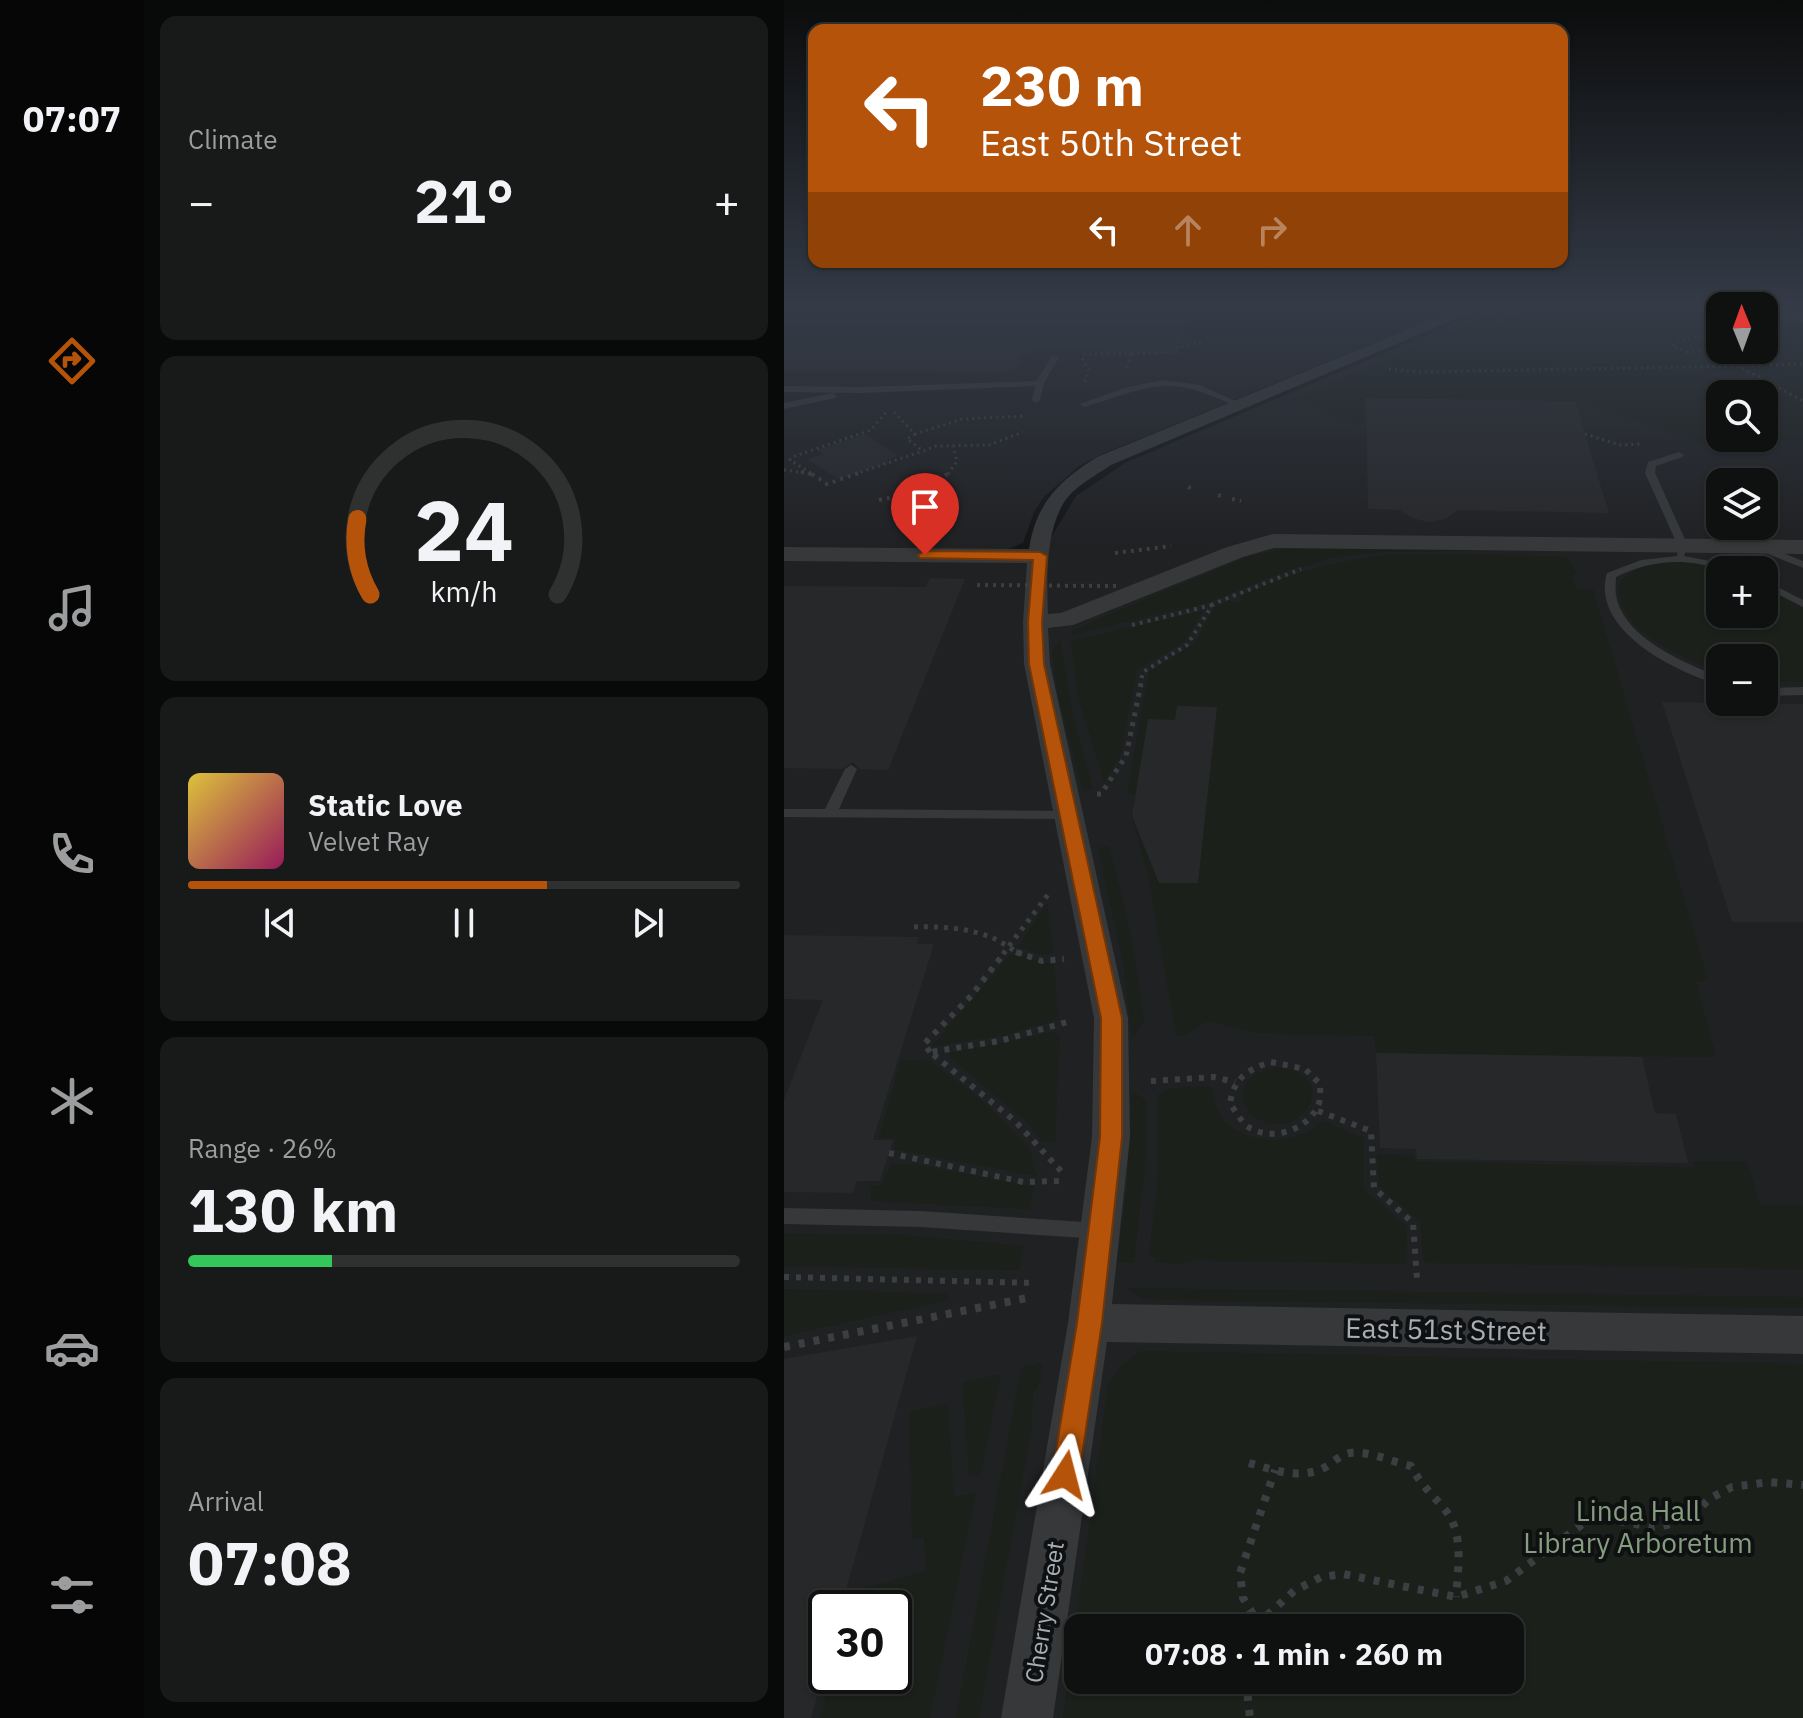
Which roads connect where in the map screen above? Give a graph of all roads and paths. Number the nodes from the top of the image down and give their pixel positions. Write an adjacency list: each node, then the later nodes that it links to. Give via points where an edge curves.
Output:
1 (958, 386): 8 (lane)
2 (1039, 386): 9 (lane)
3 (1137, 386): 11 (lane)
4 (1198, 386): 13 (lane)
5 (1285, 386): 13 (street, Cherry Street)
6 (1776, 386): 10 (path)
7 (784, 389): 8 (lane)
8 (860, 390): 14 (lane)
9 (1036, 400)
10 (1803, 401)
11 (1084, 404)
12 (889, 405): 23 (path, via 871,430 792,457)
13 (1240, 405): 35 (street, Cherry Street, via 1104,461 1077,478 1053,504 1043,526)
14 (784, 406)
15 (1023, 432): 19 (path, via 1001,443)
16 (915, 434): 20 (path, via 907,439)
17 (1585, 434): 18 (path, via 1620,445)
18 (1651, 444)
19 (953, 446): 20 (path); 27 (path, via 957,461 945,479 913,495)
20 (923, 451): 23 (path, via 827,484)
21 (1679, 455): 32 (lane, via 1651,464 1650,473)
22 (784, 470): 23 (path)
23 (812, 474)
24 (1188, 487): 25 (path)
25 (1195, 490)
26 (1232, 499): 28 (path)
27 (879, 500)
28 (1241, 501)
29 (1171, 546): 33 (path)
30 (1760, 547): 31 (street); 32 (street); 37 (lane)
31 (1803, 547)
32 (1681, 552): 36 (lane); 44 (street, via 1273,541 1065,620); 46 (lane, via 1631,564 1611,575 1608,593 1616,613 1645,644)
33 (1115, 553)
34 (784, 554): 35 (street)
35 (1040, 556): 44 (street, Cherry Street)
36 (1706, 561)
37 (1803, 565)
38 (1306, 568): 42 (path)
39 (977, 585): 40 (path, bridge)
40 (1116, 586)
41 (1778, 591): 43 (lane)
42 (1213, 604): 45 (path); 50 (path, via 1187,645 1143,672 1126,756 1101,794)
43 (1803, 604)
44 (1035, 622): 50 (street, Cherry Street, via 1037,664)
45 (1144, 622)
46 (1706, 674)
47 (1803, 691): 48 (lane)
48 (1778, 692)
49 (851, 769): 52 (lane)
50 (1079, 806): 52 (lane); 66 (street, Cherry Street, via 1111,1018 1111,1137)
51 (784, 813): 52 (lane)
52 (830, 813)
53 (1052, 888): 55 (path)
54 (914, 927): 55 (path, via 938,926 995,938)
55 (1009, 949): 56 (path, via 1042,961); 58 (path, via 924,1044)
56 (1065, 959)
57 (1071, 1021): 58 (path, via 1000,1041)
58 (930, 1052): 63 (path, via 1015,1121)
59 (1151, 1081): 60 (path, via 1214,1077)
60 (1235, 1082): 61 (path, via 1271,1062 1300,1067 1319,1086); 61 (path, via 1230,1104 1244,1124 1256,1130 1285,1133)
61 (1318, 1111): 68 (path, via 1371,1131 1374,1188 1413,1223)
62 (889, 1153): 64 (path, via 1023,1182)
63 (1061, 1171)
64 (1059, 1181)
65 (784, 1216): 66 (lane)
66 (1100, 1231): 71 (street, Cherry Street)
67 (784, 1277): 69 (path)
68 (1417, 1279)
69 (1035, 1283)
70 (1032, 1297): 73 (path)
71 (1089, 1323): 72 (street, East 51st Street); 81 (street, Cherry Street)
72 (1803, 1335)
73 (784, 1347)
74 (1249, 1463): 75 (path)
75 (1275, 1470): 77 (path, via 1306,1475 1345,1453 1411,1466 1418,1485 1448,1513 1459,1562); 78 (path, via 1239,1575 1242,1601)
76 (1803, 1485): 77 (path, via 1732,1487 1691,1517 1667,1525 1588,1520 1506,1581)
77 (1456, 1597): 79 (path, via 1343,1574 1300,1586)
78 (1251, 1614)
79 (1268, 1614)
80 (1247, 1694): 82 (path)
81 (1027, 1718)
82 (1250, 1718)

